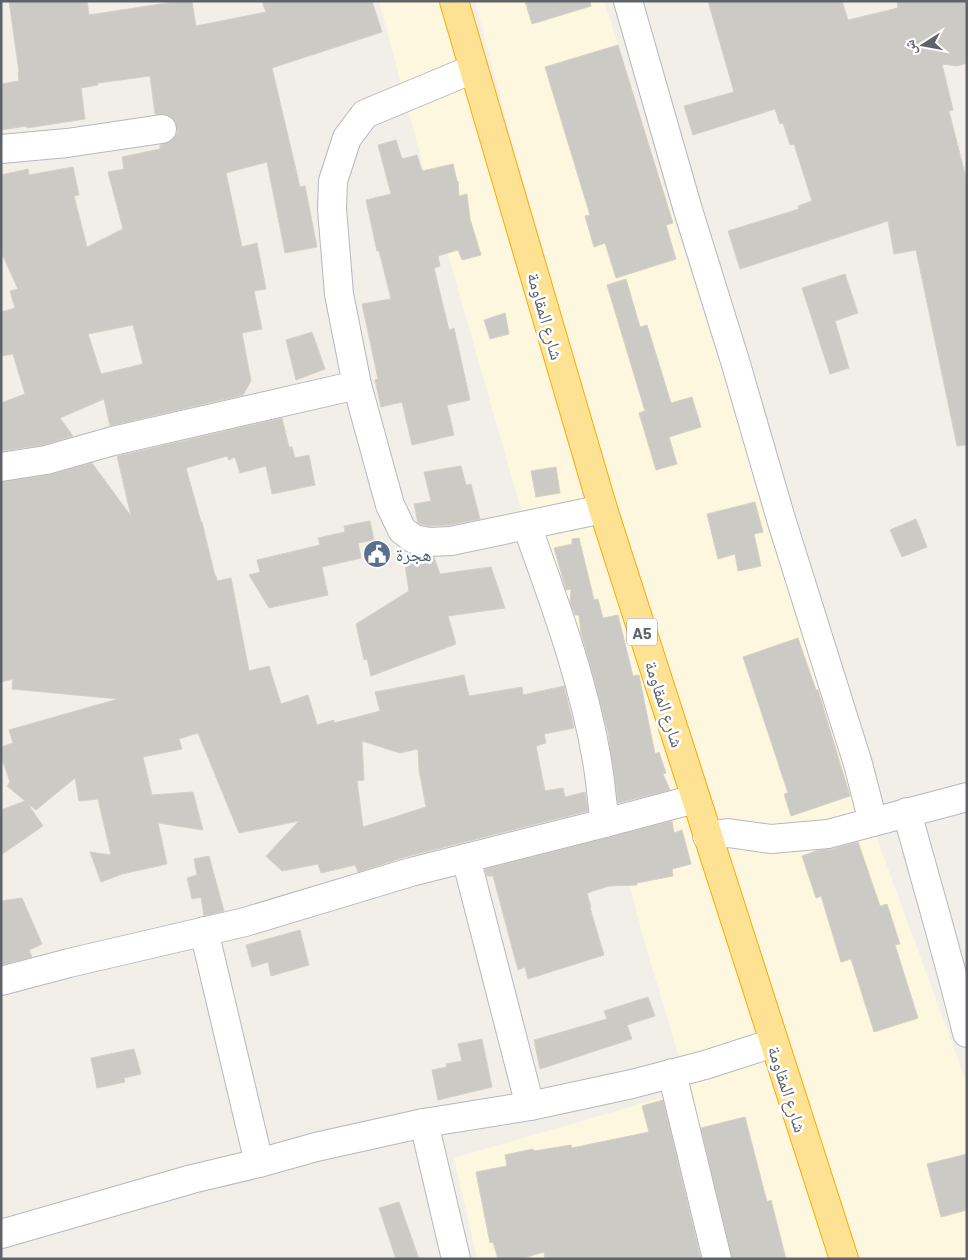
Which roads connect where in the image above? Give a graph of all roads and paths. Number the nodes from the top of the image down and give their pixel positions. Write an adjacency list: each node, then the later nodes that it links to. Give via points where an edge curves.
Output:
1 (454, 1): 3 (highway, شارع المقاومة / A5)
2 (628, 1): 13 (street)
3 (473, 69): 6 (street, via 365,114 347,138 333,182 332,209 339,294); 8 (highway, شارع المقاومة / A5)
4 (162, 129): 5 (street)
5 (1, 150)
6 (357, 385): 7 (street, via 113,441 46,460); 9 (street, via 390,505 402,530 414,539 451,542)
7 (1, 467)
8 (602, 509): 9 (street); 11 (highway, شارع المقاومة / A5)
9 (527, 526): 14 (street, via 564,631 588,720 598,767)
10 (967, 797): 12 (street)
11 (695, 798): 14 (street); 15 (highway, شارع المقاومة / A5)
12 (907, 812): 13 (street); 19 (street)
13 (873, 822): 15 (street, via 797,838 772,839 728,833)
14 (604, 823): 16 (street)
15 (707, 836): 20 (highway, شارع المقاومة / A5)
16 (466, 858): 17 (street); 22 (street)
17 (204, 931): 18 (street); 24 (street)
18 (1, 981)
19 (967, 1033)
20 (773, 1043): 21 (street); 28 (highway, شارع المقاومة / A5)
21 (672, 1073): 22 (street); 27 (street)
22 (530, 1106): 23 (street)
23 (424, 1123): 24 (street); 26 (street)
24 (259, 1163): 25 (street)
25 (1, 1234)
26 (456, 1259)
27 (717, 1259)
28 (844, 1259)

